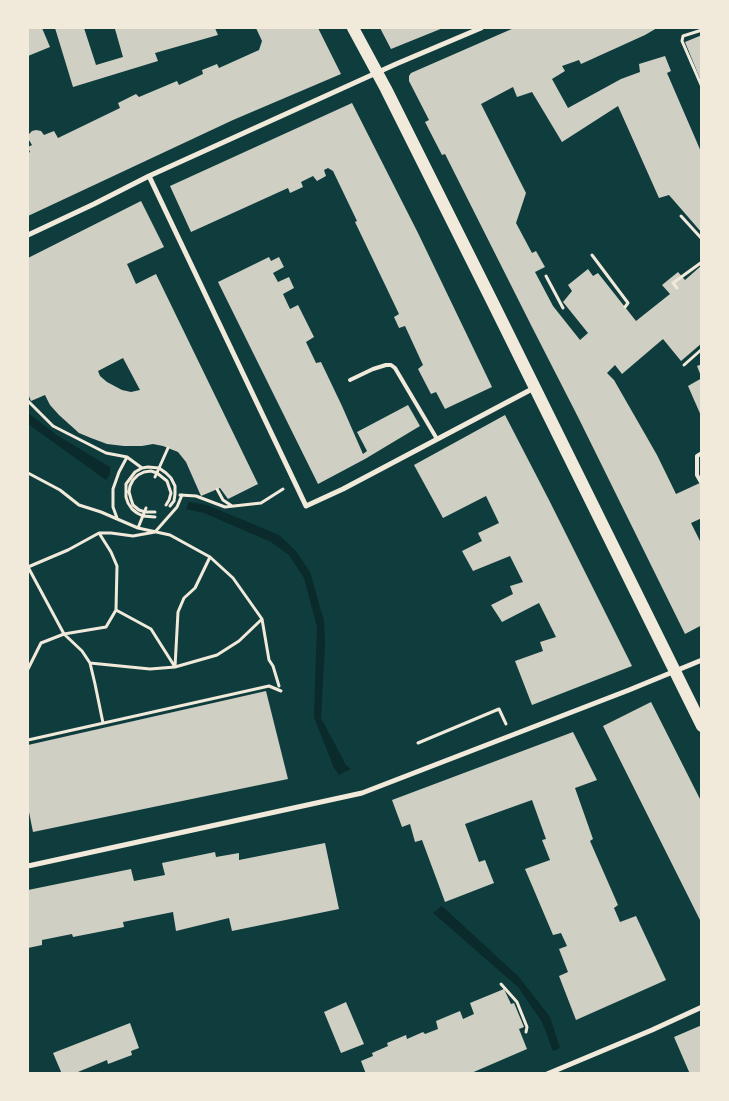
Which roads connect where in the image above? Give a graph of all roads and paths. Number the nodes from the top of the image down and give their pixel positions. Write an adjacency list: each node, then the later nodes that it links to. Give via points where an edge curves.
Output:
1 (353, 28): 4 (main road)
2 (481, 28): 4 (street)
3 (702, 30): 5 (path, via 683,36 682,41)
4 (377, 73): 6 (street); 19 (main road)
5 (702, 87)
6 (149, 176): 8 (street); 21 (street, via 306,506)
7 (681, 216): 9 (path)
8 (28, 235)
9 (702, 239)
10 (592, 255): 14 (path, via 628,302)
11 (702, 262): 13 (path, via 673,283)
12 (546, 276): 15 (path)
13 (677, 288)
14 (625, 307)
15 (563, 308)
16 (702, 349): 17 (path)
17 (684, 365)
18 (350, 380): 21 (lane, via 373,368 386,365 396,368)
19 (535, 388): 21 (street); 53 (main road)
20 (28, 401): 24 (path, via 52,426 106,453)
21 (437, 439)
22 (168, 448): 27 (path)
23 (702, 453): 28 (lane, via 697,456)
24 (127, 457): 25 (path); 40 (path, via 113,489 113,508)
25 (142, 468): 27 (path, via 148,467); 29 (path, via 135,472)
26 (28, 473): 40 (path, via 60,490 79,506)
27 (157, 473): 29 (path, via 144,472); 33 (path, via 166,472); 35 (path, via 167,481 171,493)
28 (701, 482)
29 (128, 485): 30 (path); 38 (path, via 128,503 137,513)
30 (135, 488)
31 (217, 489): 37 (path, via 223,500)
32 (284, 489): 37 (path, via 262,502)
33 (175, 494): 34 (path); 35 (path)
34 (182, 495): 37 (path); 42 (path, via 177,507)
35 (169, 500): 36 (path)
36 (168, 506)
37 (232, 506)
38 (145, 512): 39 (path); 41 (path)
39 (155, 514)
40 (117, 518): 41 (path)
41 (138, 528): 42 (path)
42 (155, 532): 43 (path, via 133,536); 44 (path, via 170,535)
43 (99, 533): 45 (path); 46 (path, via 117,566)
44 (210, 556): 47 (path, via 233,578); 51 (path, via 195,588 184,598 178,612)
45 (28, 567): 48 (path)
46 (116, 610): 48 (path, via 106,627); 51 (path, via 151,629)
47 (262, 619): 51 (path, via 240,641 217,655); 54 (path, via 269,660)
48 (64, 634): 50 (path); 52 (path, via 41,643)
49 (702, 660): 53 (street)
50 (90, 663): 51 (path, via 150,669); 57 (path)
51 (175, 667)
52 (28, 670)
53 (675, 671): 58 (main road); 61 (street, via 362,793)
54 (279, 686)
55 (281, 692): 57 (path, via 269,686)
56 (500, 712): 60 (path, via 499,709)
57 (102, 722): 59 (path)
58 (702, 726)
59 (28, 740)
60 (418, 743)
61 (28, 866)
62 (501, 984): 64 (path, via 517,1002)
63 (702, 1007): 65 (street)
64 (526, 1032)
65 (549, 1073)

